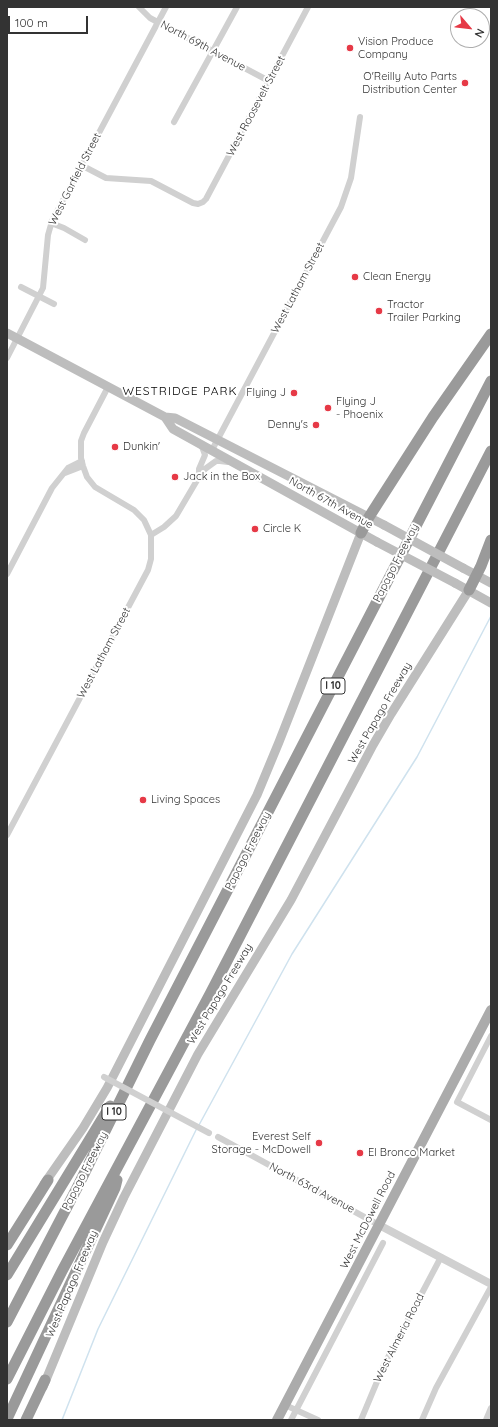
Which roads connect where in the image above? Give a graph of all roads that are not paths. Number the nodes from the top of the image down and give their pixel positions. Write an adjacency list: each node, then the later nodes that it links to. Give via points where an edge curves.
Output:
1 (138, 7): 5 (street, North 69th Avenue)
2 (166, 7): 5 (street, West Garfield Street)
3 (237, 7): 6 (street)
4 (308, 7): 7 (street, West Roosevelt Street)
5 (158, 22): 6 (street, North 69th Avenue); 10 (street, West Garfield Street)
6 (213, 51): 7 (street, North 69th Avenue); 9 (street)
7 (269, 81): 10 (street, West Roosevelt Street, via 206,199 200,204 193,203 150,181 106,178)
8 (360, 117): 23 (street, West Latham Street, via 351,178 342,207)
9 (174, 122)
10 (82, 165): 11 (street, West Garfield Street)
11 (51, 224): 12 (street); 14 (street, West Garfield Street, via 45,283)
12 (85, 240)
13 (21, 286): 14 (street)
14 (40, 296): 15 (street); 18 (street, West Garfield Street)
15 (54, 304)
16 (7, 332): 18 (main road, North 67th Avenue)
17 (491, 334): 30 (highway)
18 (18, 338): 19 (street, West Garfield Street); 21 (main road, North 67th Avenue)
19 (7, 358)
20 (491, 381): 42 (highway, Papago Freeway / I 10)
21 (108, 387): 22 (main road, North 67th Avenue); 27 (street, via 81,441)
22 (165, 417): 23 (main road, North 67th Avenue, via 175,418); 24 (main road, North 67th Avenue, via 173,429)
23 (217, 440): 25 (street, West Latham Street); 30 (main road, North 67th Avenue)
24 (201, 444): 25 (main road, North 67th Avenue); 29 (street, via 205,455 199,468)
25 (212, 450): 28 (main road, North 67th Avenue)
26 (491, 451): 47 (highway, I 10, via 214,987)
27 (82, 464): 32 (street, via 87,477 95,487 134,510 144,520); 34 (street, via 68,468 52,488)
28 (244, 468): 29 (street, via 220,460); 31 (main road, North 67th Avenue)
29 (199, 477): 32 (street, via 176,516)
30 (369, 518): 31 (highway); 35 (main road, North 67th Avenue, bridge)
31 (361, 532): 37 (main road, North 67th Avenue, bridge, via 455,583); 48 (main road, via 257,795 106,1088)
32 (152, 535): 39 (street, West Latham Street, via 148,570)
33 (491, 540): 35 (highway)
34 (7, 574)
35 (477, 575): 36 (main road, North 67th Avenue); 37 (highway)
36 (491, 583)
37 (466, 594): 38 (main road, North 67th Avenue); 59 (main road, West Papago Freeway, via 391,714 291,900 198,1054 121,1203)
38 (490, 602)
39 (7, 836)
40 (491, 1010): 49 (main road, West McDowell Road)
41 (491, 1036): 44 (street, via 457,1102)
42 (150, 1040): 54 (highway); 57 (highway, Papago Freeway / I 10)
43 (104, 1077): 45 (street, bridge)
44 (491, 1120)
45 (209, 1133)
46 (218, 1138): 49 (street, North 63rd Avenue)
47 (124, 1154): 58 (highway, I 10); 63 (highway, via 115,1188)
48 (48, 1180): 50 (main road); 52 (highway)
49 (379, 1225): 53 (street, North 63rd Avenue); 60 (main road, West McDowell Road)
50 (7, 1238)
51 (383, 1243): 62 (street)
52 (7, 1245)
53 (441, 1257): 55 (street, North 63rd Avenue); 69 (street, West Almeria Road, via 384,1365)
54 (7, 1275)
55 (491, 1284)
56 (491, 1287): 70 (street, via 436,1388)
57 (7, 1322)
58 (7, 1379)
59 (45, 1380): 64 (highway); 65 (main road, West Papago Freeway)
60 (285, 1405): 62 (street); 66 (main road, West McDowell Road)
61 (491, 1408): 71 (street)
62 (296, 1411): 67 (street); 68 (street)
63 (7, 1419)
64 (26, 1420)
65 (30, 1420)
66 (277, 1420)
67 (291, 1420)
68 (318, 1420)
69 (361, 1420)
70 (422, 1420)
71 (486, 1420)

